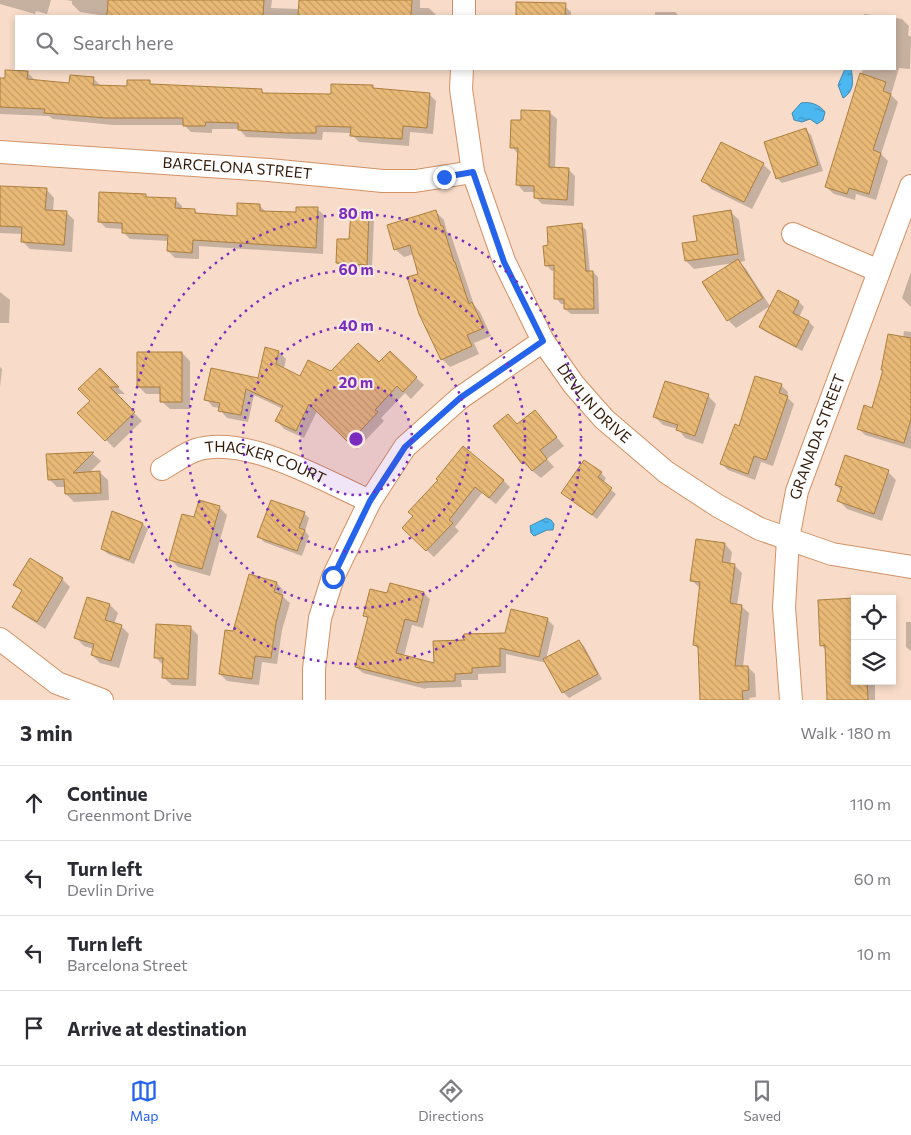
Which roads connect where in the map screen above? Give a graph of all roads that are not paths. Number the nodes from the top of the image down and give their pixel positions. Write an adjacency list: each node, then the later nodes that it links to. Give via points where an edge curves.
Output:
1 (464, 0): 2 (street)
2 (464, 15)
3 (462, 70): 5 (street, DEVLIN DRIVE, via 461,89)
4 (0, 152): 5 (street, BARCELONA STREET, via 383,181 415,181)
5 (473, 172): 9 (street, DEVLIN DRIVE, via 504,262)
6 (911, 186): 8 (street, GRANADA STREET)
7 (793, 234): 8 (street)
8 (879, 271): 12 (street, GRANADA STREET, via 797,491)
9 (543, 341): 11 (street, via 460,398 405,447); 12 (street, DEVLIN DRIVE, via 574,385 604,419 666,472 718,506 760,529)
10 (162, 468): 11 (street, THACKER COURT, via 195,450 219,446 253,452 301,468)
11 (370, 501): 17 (street, via 333,577 320,618)
12 (788, 539): 13 (street, DEVLIN DRIVE, via 832,554); 18 (street, GRANADA STREET, via 784,607)
13 (911, 567)
14 (0, 639): 15 (street)
15 (53, 691): 16 (street)
16 (102, 700)
17 (314, 700)
18 (791, 700)

